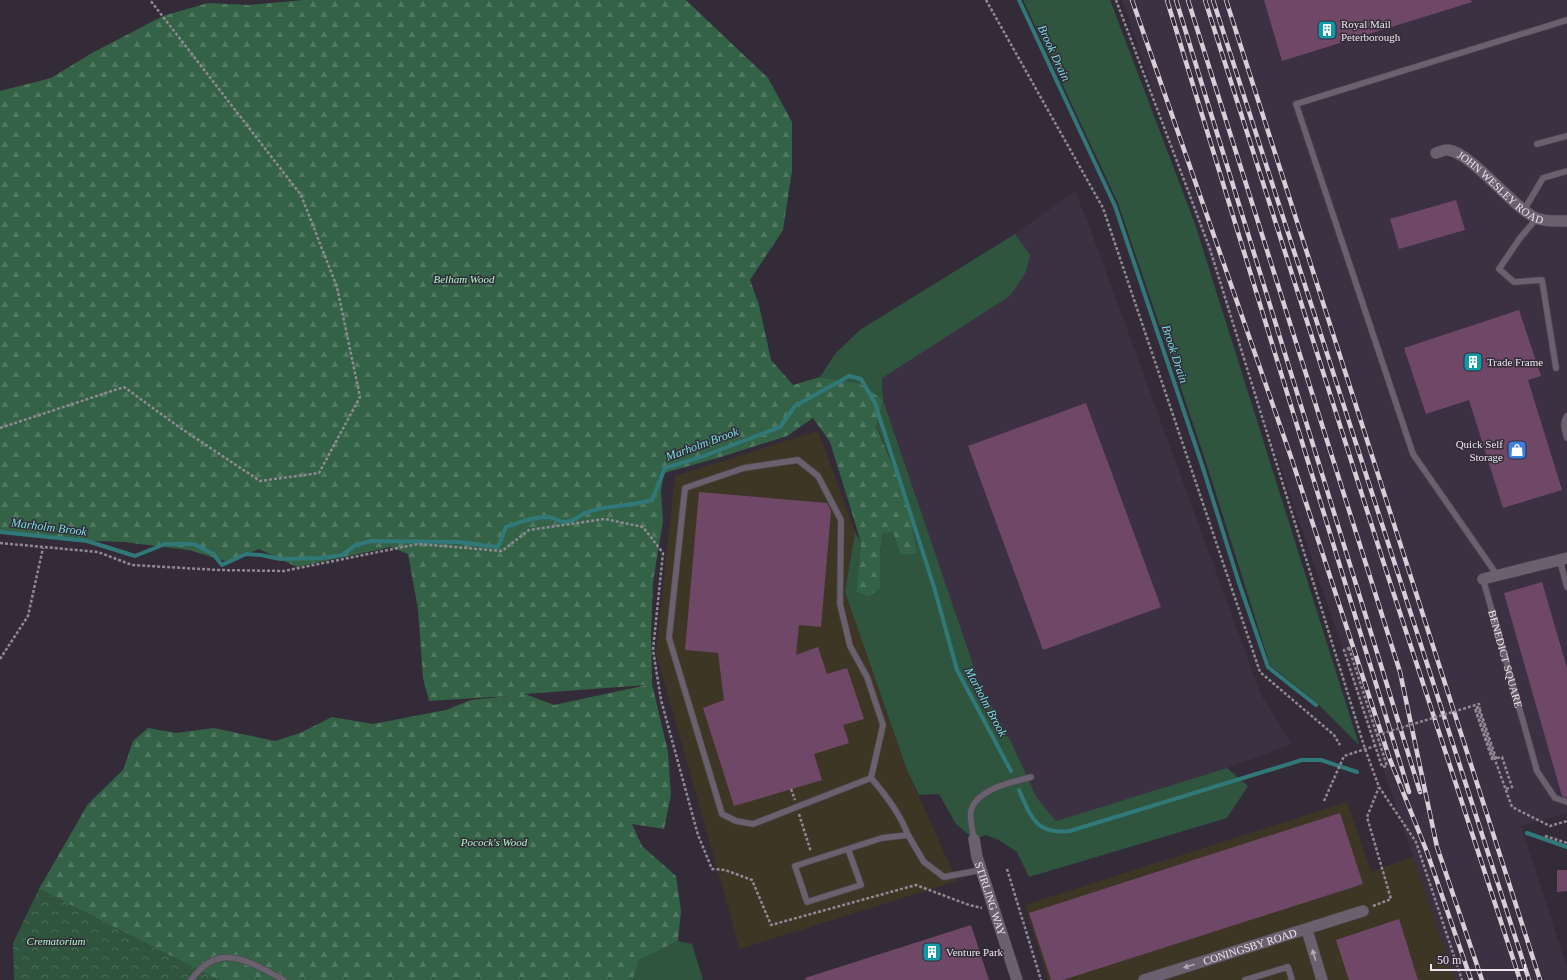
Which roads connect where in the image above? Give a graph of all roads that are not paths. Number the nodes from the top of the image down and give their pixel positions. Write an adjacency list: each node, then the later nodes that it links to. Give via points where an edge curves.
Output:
1 (1567, 20): 13 (lane, via 1296,104 1412,454)
2 (1567, 136): 3 (lane)
3 (1537, 144)
4 (1436, 152): 6 (street, JOHN WESLEY ROAD, via 1448,150 1461,155)
5 (1567, 171): 6 (lane, via 1544,178)
6 (1524, 210): 7 (street, JOHN WESLEY ROAD)
7 (1537, 218): 8 (street, JOHN WESLEY ROAD); 9 (lane, via 1498,269 1514,282 1542,280)
8 (1567, 221)
9 (1556, 368)
10 (1567, 416): 11 (lane, via 1564,419)
11 (1567, 438)
12 (1563, 560): 13 (street, BENEDICT SQUARE); 15 (lane, BENEDICT SQUARE)
13 (1497, 575): 14 (street, BENEDICT SQUARE)
14 (1483, 579): 18 (lane, BENEDICT SQUARE, via 1537,771 1555,798)
15 (1567, 587)
16 (1032, 777): 20 (lane, via 1000,785 980,796 971,811)
17 (872, 778): 17 (lane, via 753,824 736,821 722,814 669,638 685,488 744,468 798,460 818,476 841,520 840,604 850,646 867,677 883,725); 19 (lane, via 886,796)
18 (1567, 802)
19 (908, 835): 21 (lane, via 882,838); 22 (lane, via 924,862 944,877)
20 (974, 839): 22 (street, STIRLING WAY)
21 (848, 849): 21 (lane, via 795,866 807,902 861,885)
22 (981, 870): 27 (street, STIRLING WAY)
23 (1363, 911): 24 (street)
24 (1307, 930): 28 (street, CONINGSBY ROAD, one-way to 28); 31 (street, CONINGSBY ROAD, one-way to 24)
25 (191, 980): 26 (lane, via 207,962 223,956 252,964)
26 (284, 980)
27 (1017, 980)
28 (1144, 980)
29 (1245, 980): 30 (lane, via 1288,967)
30 (1292, 980)
31 (1322, 980)

